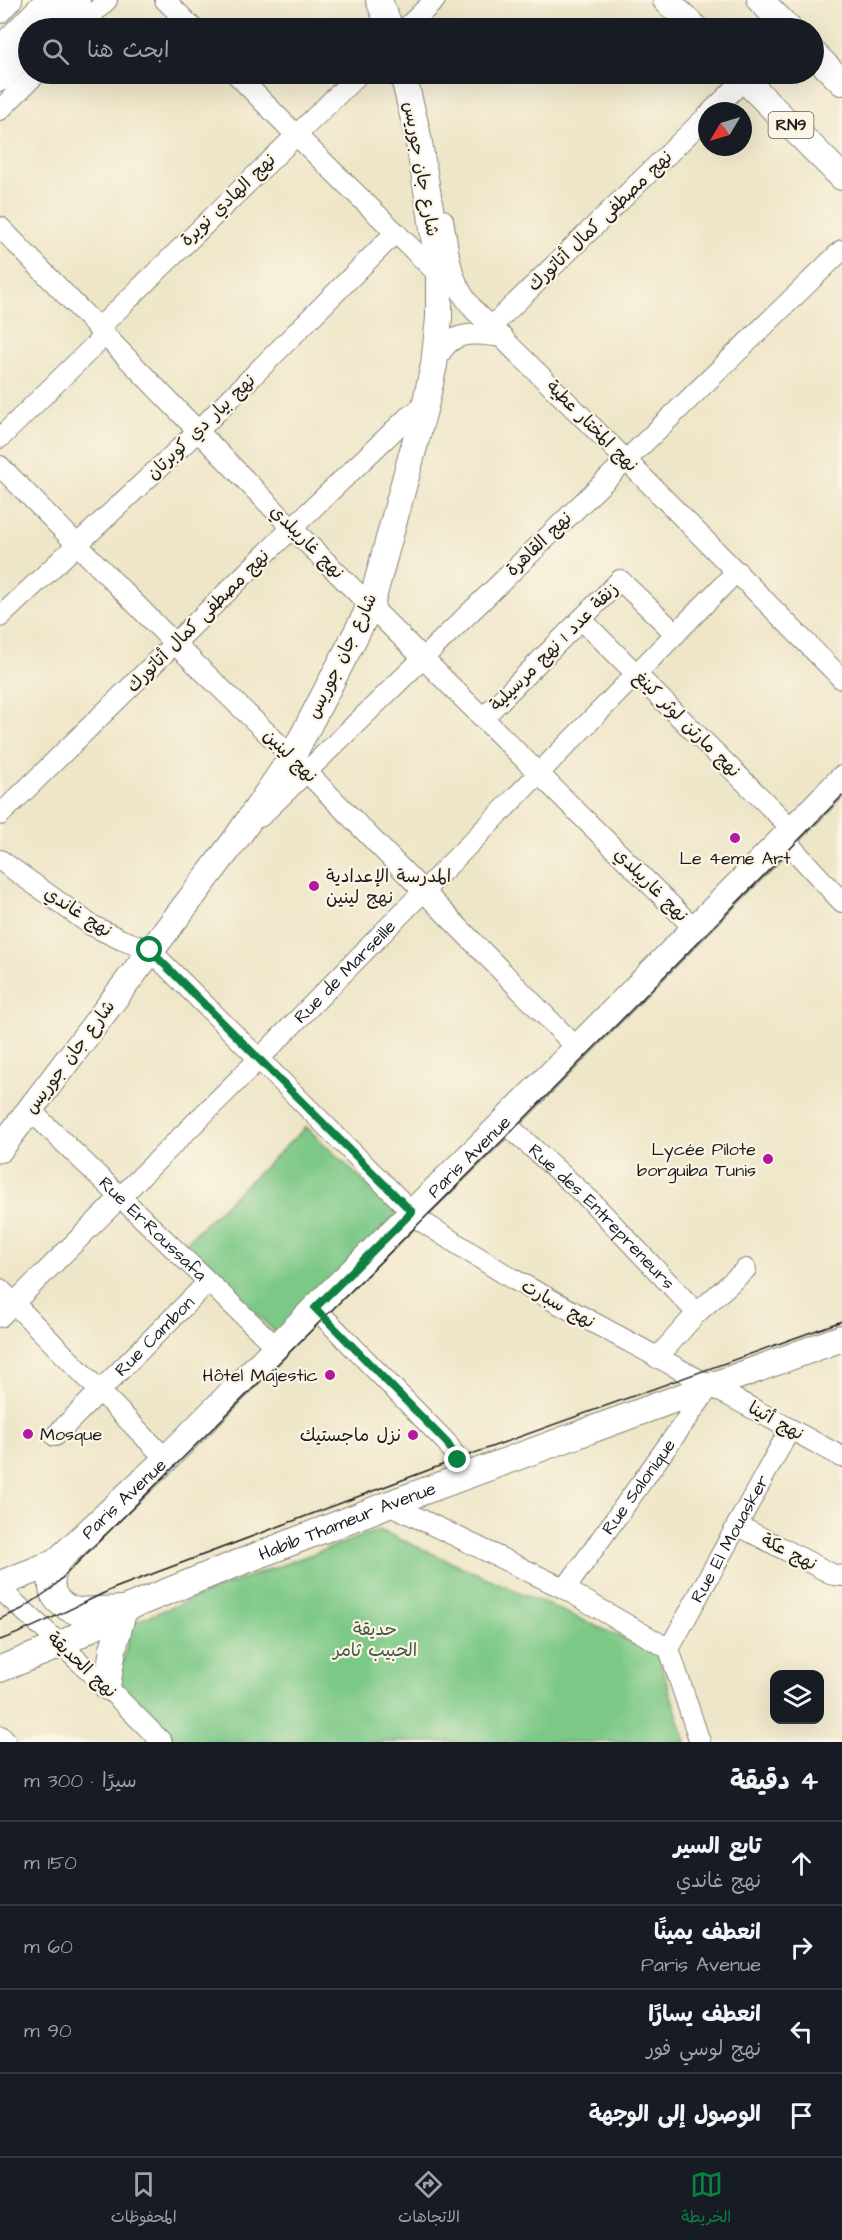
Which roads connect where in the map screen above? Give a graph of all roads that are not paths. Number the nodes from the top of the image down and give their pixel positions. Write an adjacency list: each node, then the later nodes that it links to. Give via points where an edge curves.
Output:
1 (12, 0): 10 (street)
2 (49, 0): 11 (main road)
3 (77, 0): 12 (main road)
4 (107, 0): 13 (street)
5 (165, 0): 14 (street)
6 (379, 0): 15 (main road)
7 (435, 0): 16 (street)
8 (666, 0): 17 (main road)
9 (760, 0): 18 (main road)
10 (0, 13)
11 (31, 18)
12 (59, 18)
13 (89, 18)
14 (183, 18)
15 (386, 18)
16 (416, 18)
17 (684, 18)
18 (778, 18)
19 (18, 32): 20 (main road)
20 (0, 50)
21 (18, 59): 23 (main road)
22 (824, 65): 24 (main road)
23 (0, 78)
24 (842, 82)
25 (26, 84): 32 (street)
26 (247, 84): 35 (street)
27 (348, 84): 35 (street, نهج الهادي نويرة)
28 (405, 84): 34 (main road, شارع جان جوريس)
29 (735, 84): 31 (street)
30 (750, 84): 36 (main road, RN9)
31 (720, 102)
32 (0, 110)
33 (698, 125): 42 (street, نهج مصطفى كمال أتاتورك)
34 (417, 132): 40 (main road, شارع جان جوريس); 42 (street, نهج المختار عطية, via 436,183 454,278 461,295)
35 (295, 134): 38 (street); 41 (street, نهج الهادي نويرة)
36 (842, 177)
37 (0, 227): 41 (street, نهج غاريبلدي)
38 (396, 232): 40 (street); 45 (street, نهج بيار دي كوبرتان)
39 (842, 250): 47 (street, نهج القاهرة)
40 (439, 275): 43 (main road, شارع جان جوريس)
41 (102, 332): 45 (street, نهج غاريبلدي); 46 (street, نهج الهادي نويرة)
42 (497, 332): 43 (street, via 451,339); 47 (street, نهج المختار عطية)
43 (434, 365): 44 (main road, شارع جان جوريس)
44 (425, 406): 49 (street, نهج مصطفى كمال أتاتورك, via 408,417); 52 (main road, شارع جان جوريس)
45 (198, 431): 49 (street, نهج غاريبلدي); 50 (street, نهج بيار دي كوبرتان)
46 (0, 438)
47 (627, 461): 51 (street, نهج المختار عطية); 57 (street, نهج القاهرة)
48 (0, 466): 50 (street, نهج لينين)
49 (292, 528): 52 (street, نهج غاريبلدي); 56 (street, نهج مصطفى كمال أتاتورك)
50 (79, 544): 53 (street, نهج بيار دي كوبرتان); 56 (street, نهج لينين)
51 (737, 571): 55 (street, Rue de Marseille); 59 (street, نهج المختار عطية)
52 (371, 605): 57 (street, نهج غاريبلدي); 61 (main road, شارع جان جوريس)
53 (0, 617)
54 (581, 619): 55 (street, زنقة عدد 1 نهج مرسيلية, via 620,580); 58 (street, نهج مارتن لوثر كينغ); 60 (street, زنقة عدد 1 نهج مرسيلية)
55 (676, 634): 58 (street, Rue de Marseille)
56 (175, 644): 61 (street, نهج لينين); 64 (street, نهج مصطفى كمال أتاتورك)
57 (423, 656): 60 (street, نهج غاريبلدي); 61 (street, نهج القاهرة)
58 (636, 674): 62 (street, Rue de Marseille); 65 (street, نهج مارتن لوثر كينغ)
59 (842, 679)
60 (484, 717): 62 (street, نهج غاريبلدي)
61 (300, 765): 67 (street, نهج لينين); 70 (main road, شارع جان جوريس, via 236,839)
62 (538, 772): 67 (street, Rue de Marseille); 69 (street, نهج غاريبلدي)
63 (842, 779): 65 (main road, Paris Avenue)
64 (0, 815)
65 (788, 834): 68 (street, نهج مارتن لوثر كينغ); 69 (main road, Paris Avenue)
66 (0, 860): 70 (street, نهج غاندي, via 91,925)
67 (423, 891): 71 (street, نهج لينين); 72 (street, Rue de Marseille)
68 (842, 902)
69 (695, 929): 71 (main road, Paris Avenue)
70 (150, 950): 72 (street, نهج غاندي); 73 (main road, شارع جان جوريس)
71 (577, 1048): 74 (main road, Paris Avenue)
72 (259, 1059): 76 (street, Rue de Marseille); 77 (street, نهج غاندي)
73 (30, 1110): 75 (main road, شارع جان جوريس); 76 (street, Rue Er·Roussafa)
74 (504, 1122): 77 (main road, Paris Avenue); 83 (street, Rue des Entrepreneurs, via 591,1202)
75 (0, 1149)
76 (122, 1197): 79 (street, Rue Er·Roussafa); 81 (street, Rue de Marseille)
77 (412, 1212): 82 (main road, Paris Avenue); 87 (street, نهج سبارت, via 512,1278)
78 (746, 1269): 83 (street)
79 (208, 1282): 86 (street, Rue Er·Roussafa); 89 (street, Rue Cambon)
80 (0, 1289): 81 (street)
81 (15, 1304): 84 (street, Rue de Marseille); 89 (street)
82 (315, 1308): 86 (main road, Paris Avenue); 94 (street, via 447,1443)
83 (697, 1313): 87 (street)
84 (0, 1317)
85 (842, 1338): 88 (main road, Habib Thameur Avenue)
86 (276, 1347): 93 (main road, Paris Avenue)
87 (657, 1358): 88 (street, نهج سبارت)
88 (711, 1385): 90 (street, نهج أثينا); 94 (main road, Habib Thameur Avenue); 100 (street, Rue Salonique)
89 (100, 1391): 91 (street, Rue Cambon); 93 (street)
90 (790, 1429): 92 (street, نهج أثينا); 96 (street, Rue El Mouasker)
91 (55, 1436)
92 (842, 1457)
93 (166, 1459): 97 (main road, Paris Avenue)
94 (468, 1475): 95 (main road, Habib Thameur Avenue)
95 (388, 1504): 100 (street); 101 (main road, Habib Thameur Avenue)
96 (737, 1525): 98 (street, نهج عكة); 103 (street, Rue El Mouasker)
97 (56, 1562): 99 (main road, Paris Avenue); 101 (main road, via 51,1589 58,1602 68,1609)
98 (842, 1576)
99 (0, 1587): 102 (street, نهج الحديقة)
100 (565, 1589): 103 (street)
101 (124, 1609): 102 (main road, Habib Thameur Avenue); 105 (main road)
102 (61, 1645): 104 (main road, Habib Thameur Avenue); 105 (street, نهج الحديقة)
103 (669, 1649): 107 (street)
104 (0, 1669)
105 (107, 1687): 106 (street, نهج الحديقة)
106 (162, 1742)
107 (700, 1742)

